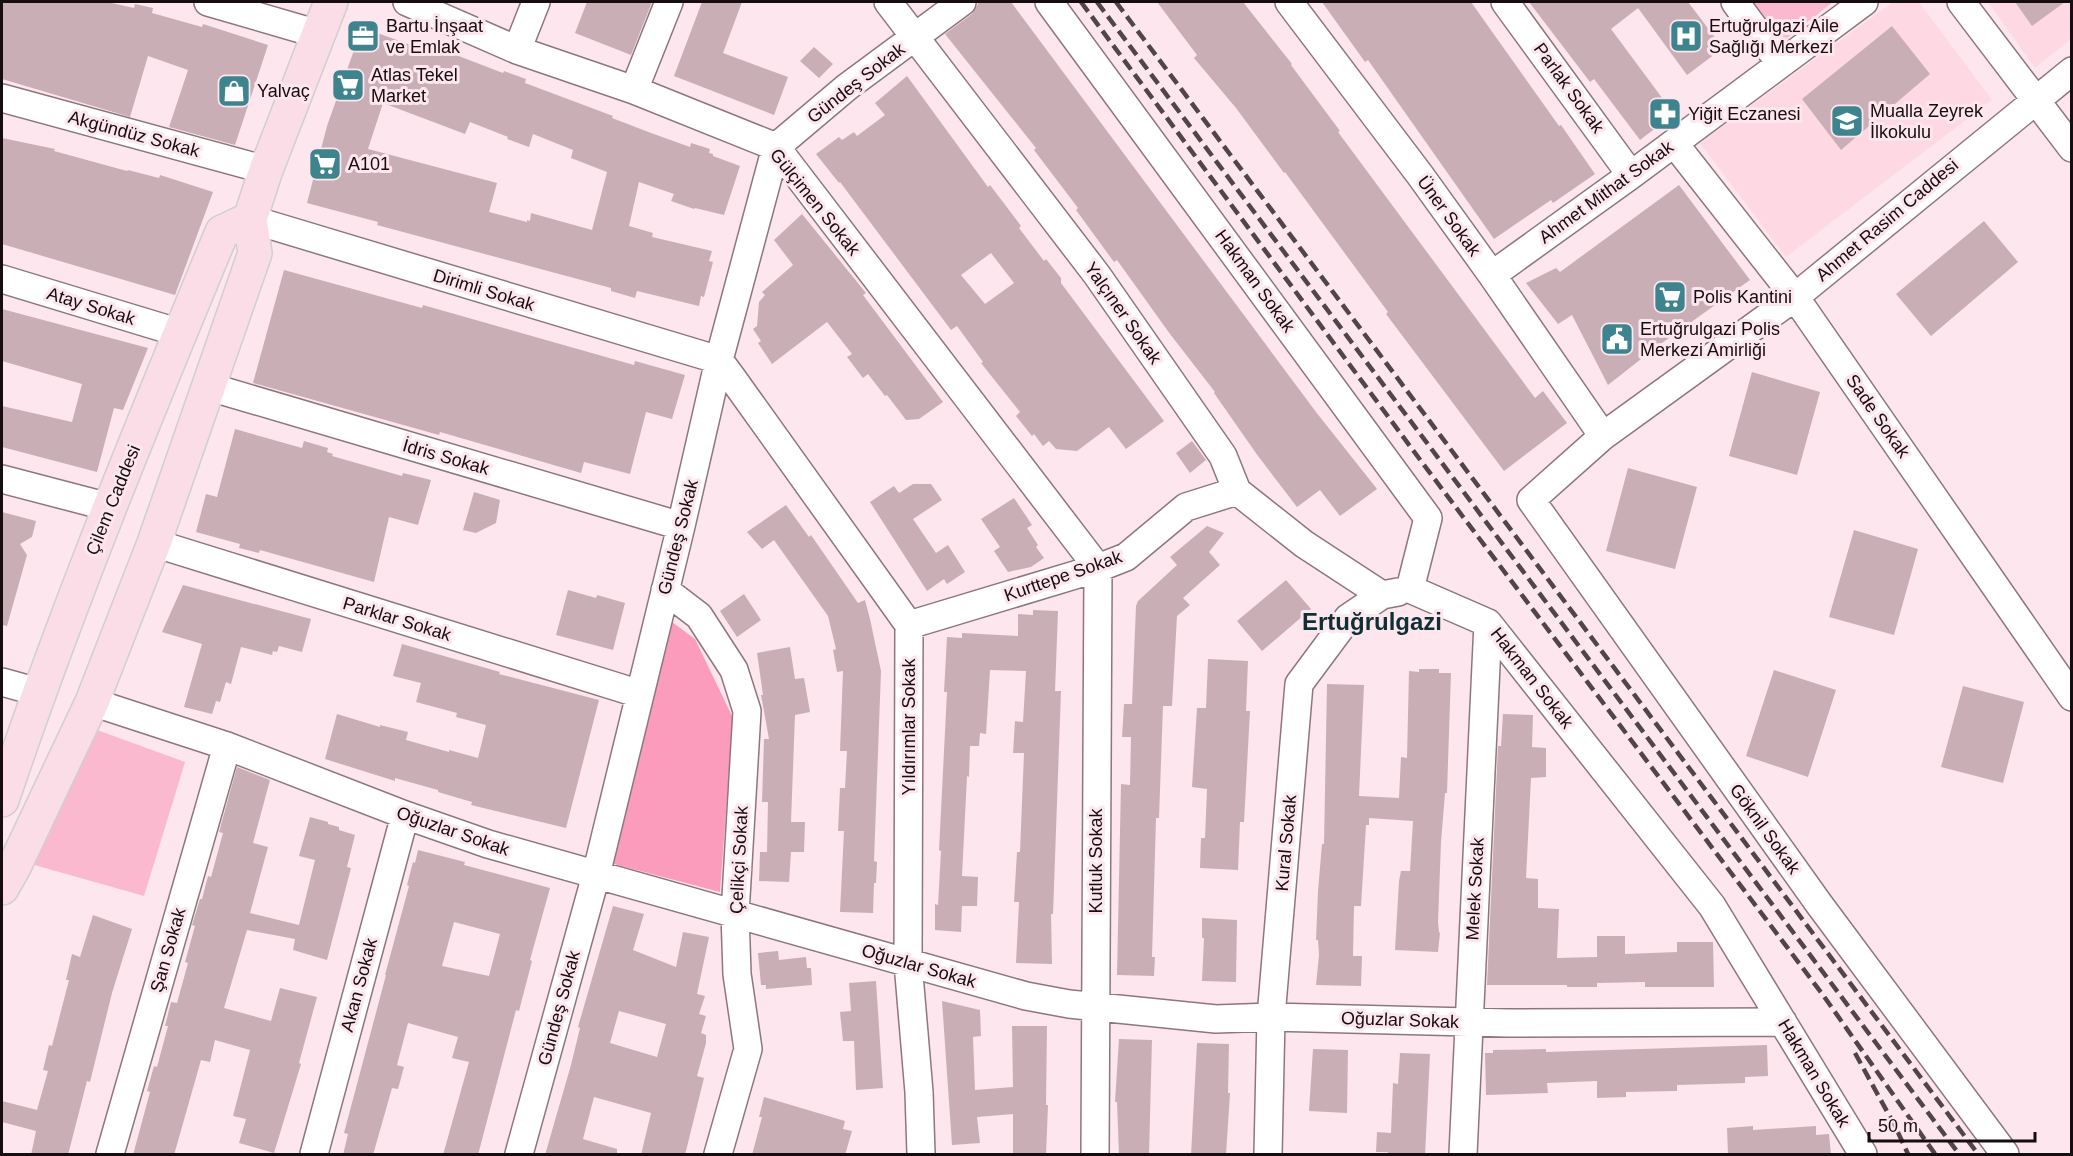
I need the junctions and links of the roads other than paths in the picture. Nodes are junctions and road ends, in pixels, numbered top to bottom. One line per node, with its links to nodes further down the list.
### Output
1 (208, 2): 14 (street)
2 (331, 2): 14 (main road)
3 (407, 2): 16 (street, Gülçimen Sokak)
4 (536, 2): 16 (street)
5 (669, 2): 19 (street)
6 (888, 2): 15 (street, Yalçıner Sokak)
7 (962, 2): 15 (street, Gündeş Sokak)
8 (1049, 2): 42 (street, Hakman Sokak)
9 (1289, 2): 28 (street, Üner Sokak)
10 (1506, 2): 26 (street, Parlak Sokak)
11 (1735, 2): 17 (street)
12 (1864, 2): 17 (street, Ahmet Mithat Sokak)
13 (1961, 2): 21 (street)
14 (318, 33): 25 (main road)
15 (916, 37): 23 (street, Gündeş Sokak); 36 (street, Yalçıner Sokak)
16 (517, 50): 19 (street, Gülçimen Sokak)
17 (1780, 63): 22 (street, Ahmet Mithat Sokak)
18 (2072, 70): 21 (street, Ahmet Rasim Caddesi)
19 (634, 90): 23 (street, Gülçimen Sokak)
20 (2, 98): 25 (street, Akgündüz Sokak)
21 (2034, 99): 24 (street); 30 (street, Ahmet Rasim Caddesi)
22 (1674, 143): 26 (street, Ahmet Mithat Sokak); 30 (street, Sade Sokak)
23 (776, 147): 32 (street, Gündeş Sokak); 41 (street, Gülçimen Sokak)
24 (2072, 148)
25 (266, 170): 27 (main road)
26 (1631, 175): 28 (street, Ahmet Mithat Sokak)
27 (250, 219): 31 (main road, Çilem Caddesi); 32 (street, Dirimli Sokak); 33 (main road)
28 (1491, 275): 34 (street, Üner Sokak)
29 (2, 279): 31 (street, Atay Sokak)
30 (1795, 297): 34 (street, Ahmet Rasim Caddesi); 50 (street, Sade Sokak)
31 (180, 333): 38 (main road, Çilem Caddesi)
32 (719, 360): 39 (street, Gündeş Sokak); 46 (street)
33 (210, 387): 39 (street, İdris Sokak); 40 (main road)
34 (1603, 436): 37 (street, Ahmet Rasim Caddesi)
35 (2, 479): 38 (street)
36 (1237, 491): 41 (street, Kurttepe Sokak); 44 (street)
37 (1531, 500): 72 (street, Göknil Sokak)
38 (109, 507): 48 (main road, Çilem Caddesi)
39 (681, 526): 43 (street, Gündeş Sokak)
40 (154, 543): 49 (street, Parklar Sokak); 51 (main road)
41 (1098, 568): 46 (street, Kurttepe Sokak); 59 (street, Kutluk Sokak)
42 (1410, 589): 44 (street, Kural Sokak); 45 (street, Hakman Sokak)
43 (665, 590): 49 (street, Gündeş Sokak); 57 (street, Çelikçi Sokak)
44 (1382, 595): 60 (street, Kural Sokak)
45 (1488, 623): 61 (street, Melek Sokak); 62 (street, Hakman Sokak)
46 (909, 625): 58 (street, Yıldırımlar Sokak)
47 (2, 681): 48 (street)
48 (38, 692): 53 (main road, Çilem Caddesi)
49 (640, 694): 55 (street, Gündeş Sokak)
50 (2072, 697)
51 (92, 702): 52 (street, Oğuzlar Sokak); 56 (main road)
52 (227, 746): 54 (street, Oğuzlar Sokak); 63 (street, Şan Sokak)
53 (2, 800)
54 (405, 815): 55 (street, Oğuzlar Sokak); 64 (street, Akan Sokak)
55 (596, 875): 57 (street, Oğuzlar Sokak); 65 (street, Gündeş Sokak)
56 (2, 888)
57 (735, 914): 58 (street, Oğuzlar Sokak); 66 (street, Çelikçi Sokak)
58 (908, 963): 59 (street, Oğuzlar Sokak); 67 (street, Yıldırımlar Sokak)
59 (1095, 1006): 60 (street, Oğuzlar Sokak); 68 (street, Kutluk Sokak)
60 (1271, 1017): 61 (street, Oğuzlar Sokak); 69 (street, Kural Sokak)
61 (1468, 1022): 62 (street, Oğuzlar Sokak); 70 (street, Melek Sokak)
62 (1783, 1022): 71 (street, Hakman Sokak)
63 (110, 1155)
64 (314, 1155)
65 (519, 1155)
66 (718, 1155)
67 (921, 1155)
68 (1095, 1155)
69 (1268, 1155)
70 (1463, 1155)
71 (1863, 1155)
72 (2005, 1155)

